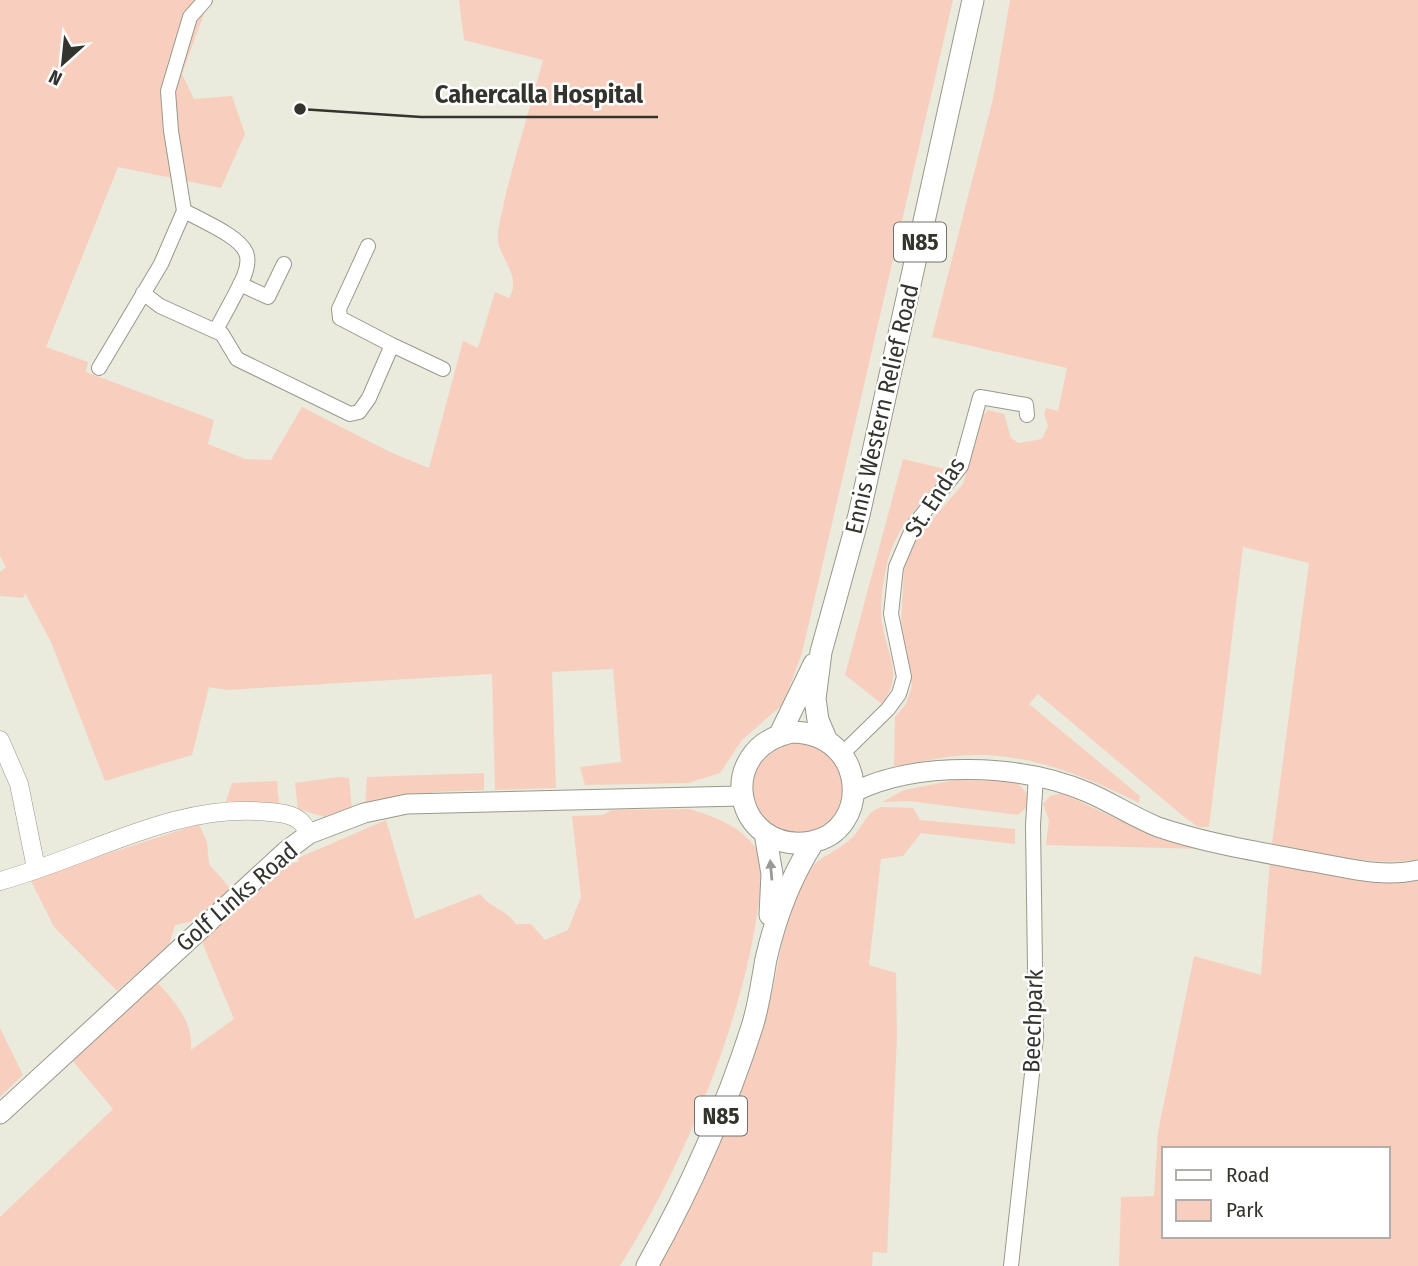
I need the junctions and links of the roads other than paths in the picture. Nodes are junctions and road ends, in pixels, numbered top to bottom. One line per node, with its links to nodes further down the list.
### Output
1 (205, 0): 3 (street)
2 (973, 0): 13 (main road, Ennis Western Relief Road / N85)
3 (184, 211): 6 (street); 7 (street)
4 (368, 246): 9 (street)
5 (284, 264): 6 (street)
6 (240, 284): 8 (street)
7 (143, 293): 8 (street); 10 (street)
8 (216, 330): 9 (street)
9 (392, 345): 11 (street)
10 (99, 368)
11 (443, 369)
12 (1027, 415): 17 (street, St. Endas)
13 (821, 652): 14 (main road, Ennis Western Relief Road / N85); 15 (main road, Ennis Western Relief Road / N85)
14 (780, 734): 15 (main road); 20 (main road, N85)
15 (826, 739): 17 (main road)
16 (0, 740): 24 (street)
17 (842, 754): 19 (main road)
18 (1036, 775): 19 (main road); 25 (main road); 30 (street, Beechpark)
19 (854, 792): 23 (main road, N85)
20 (740, 796): 21 (main road, N85); 22 (main road, Golf Links Road)
21 (765, 833): 23 (main road); 27 (main road, N85, one-way to 21)
22 (309, 834): 24 (street); 28 (main road, Golf Links Road)
23 (814, 841): 27 (main road, N85)
24 (36, 868): 26 (street)
25 (1418, 870)
26 (0, 881)
27 (767, 955): 29 (main road, N85)
28 (0, 1114)
29 (647, 1266)
30 (1011, 1266)

